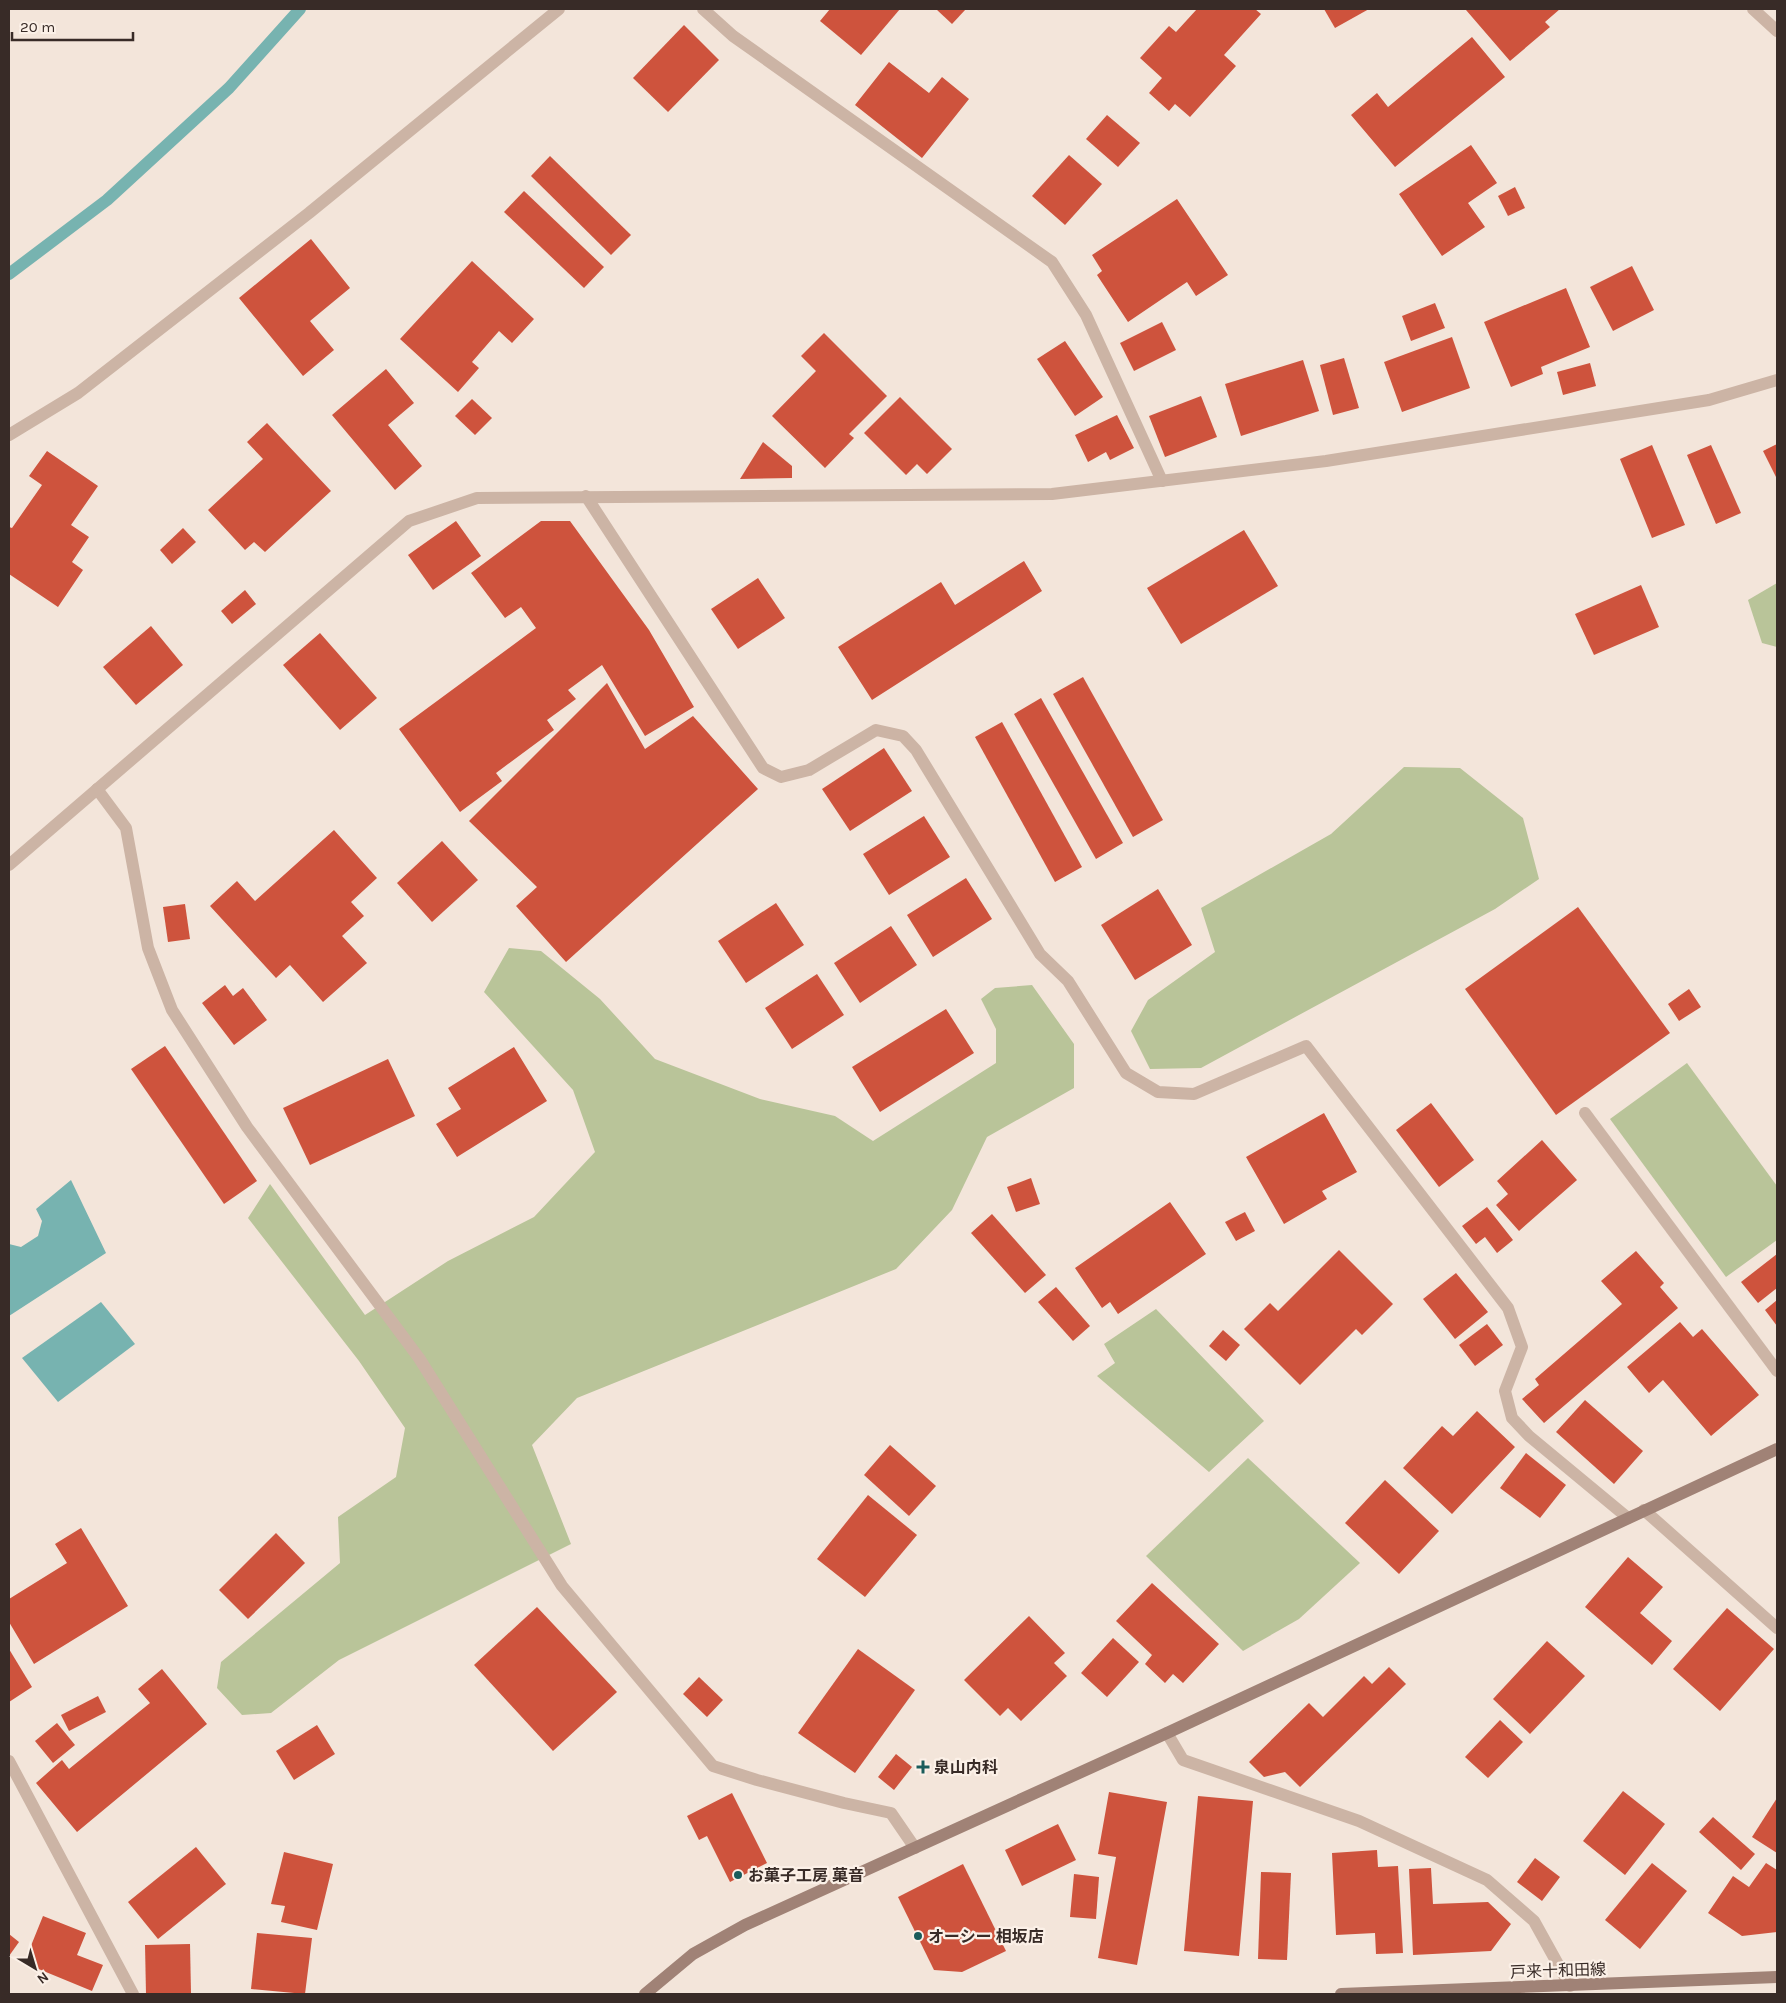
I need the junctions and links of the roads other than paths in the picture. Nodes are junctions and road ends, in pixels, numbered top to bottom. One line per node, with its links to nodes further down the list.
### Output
1 (559, 9): 6 (street)
2 (703, 9): 7 (street)
3 (1753, 9): 4 (street)
4 (1777, 31)
5 (1777, 380): 7 (street)
6 (9, 435)
7 (1162, 481): 8 (street)
8 (586, 496): 9 (street); 15 (street)
9 (97, 789): 10 (street); 19 (street)
10 (9, 865)
11 (1585, 1113): 12 (street)
12 (1777, 1371)
13 (1777, 1449): 14 (street)
14 (1644, 1510): 15 (street); 16 (street)
15 (1628, 1518): 17 (street)
16 (1777, 1628)
17 (1167, 1733): 19 (street); 21 (street)
18 (9, 1761): 22 (street)
19 (915, 1848): 23 (street)
20 (1777, 1978): 21 (street, 戸来十和田線)
21 (1570, 1986): 24 (street, 戸来十和田線)
22 (134, 1994)
23 (645, 1994)
24 (1341, 1994)

